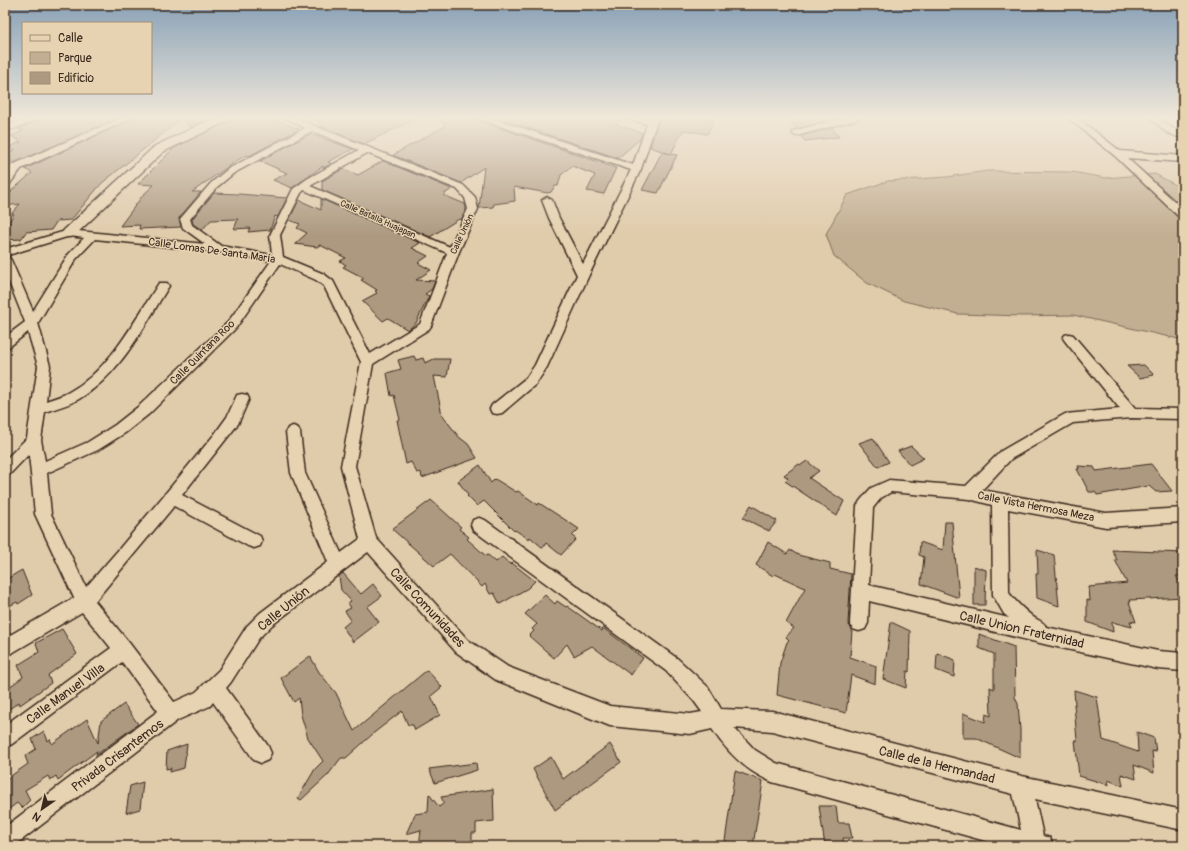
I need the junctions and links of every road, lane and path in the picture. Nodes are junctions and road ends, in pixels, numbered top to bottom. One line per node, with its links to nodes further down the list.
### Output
1 (39, 157): 12 (street)
2 (150, 157): 13 (street)
3 (167, 157): 13 (street)
4 (259, 157): 22 (street)
5 (354, 157): 17 (street)
6 (385, 157): 23 (street, Calle Unión)
7 (600, 157): 14 (street)
8 (640, 157): 14 (street)
9 (1121, 157): 19 (street)
10 (1153, 157): 11 (street)
11 (1183, 159)
12 (17, 167): 15 (street); 16 (street)
13 (138, 168): 20 (street)
14 (636, 169): 27 (street)
15 (5, 172)
16 (5, 184)
17 (303, 186): 23 (street, Calle Batalla Huajapan); 25 (street)
18 (548, 200): 27 (street)
19 (1180, 212)
20 (69, 233): 21 (street, Calle Lomas De Santa María); 24 (street, Calle Lomas De Santa María)
21 (92, 236): 22 (street, Calle Lomas De Santa María); 29 (street)
22 (219, 249): 25 (street, Calle Lomas De Santa María)
23 (453, 252): 32 (street, Calle Unión)
24 (5, 253)
25 (278, 259): 32 (street, Calle Lomas De Santa María); 41 (street, Calle Quintana Roo)
26 (5, 260): 29 (street)
27 (583, 275): 35 (street)
28 (163, 286): 34 (street)
29 (32, 323): 31 (street); 34 (street)
30 (1069, 338): 36 (street)
31 (5, 344)
32 (367, 362): 48 (street, Calle Comunidades)
33 (242, 399): 43 (street)
34 (38, 409): 39 (street)
35 (497, 410)
36 (1131, 413): 37 (street); 42 (street)
37 (1183, 414)
38 (293, 432): 49 (street)
39 (34, 440): 40 (street); 41 (street)
40 (5, 470)
41 (39, 470): 51 (street)
42 (969, 493): 44 (street, Calle Vista Hermosa Meza); 50 (street, Calle Vista Hermosa Meza)
43 (172, 497): 47 (street); 51 (street)
44 (1000, 501): 45 (street, Calle Vista Hermosa Meza); 53 (street)
45 (1183, 515)
46 (479, 525): 59 (street)
47 (254, 542)
48 (369, 542): 49 (street, Calle Unión); 60 (street, Calle Comunidades)
49 (338, 566): 57 (street, Calle Unión)
50 (861, 591): 52 (street); 53 (street, Calle Union Fraternidad)
51 (84, 601): 54 (street); 55 (street)
52 (859, 623)
53 (1048, 636): 56 (street, Calle Union Fraternidad)
54 (5, 648)
55 (124, 650): 58 (street); 61 (street, Calle Manuel Villa)
56 (1183, 662)
57 (214, 688): 58 (street, Calle Unión); 62 (street)
58 (171, 713): 65 (street, Privada Crisantemos)
59 (718, 718): 60 (street, Calle de la Hermandad); 63 (street, Calle de la Hermandad); 66 (street)
60 (690, 724)
61 (5, 737)
62 (261, 753)
63 (1022, 786): 64 (street, Calle de la Hermandad); 66 (street)
64 (1183, 820)
65 (5, 840)
66 (1038, 845)

